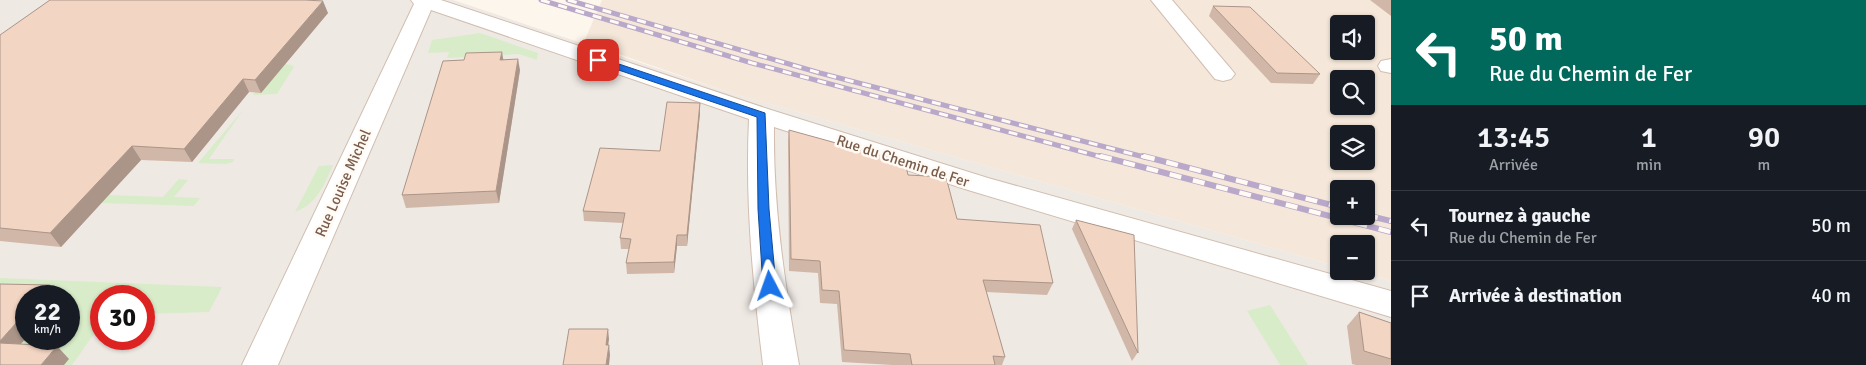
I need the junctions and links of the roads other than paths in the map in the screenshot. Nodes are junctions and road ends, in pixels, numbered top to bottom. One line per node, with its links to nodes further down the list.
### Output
1 (1160, 0): 3 (street)
2 (423, 1): 4 (street, Rue du Chemin de Fer); 6 (street, Rue Louise Michel)
3 (1223, 74)
4 (762, 115): 5 (street, Rue du Chemin de Fer); 7 (street)
5 (1391, 304)
6 (260, 365)
7 (781, 365)

